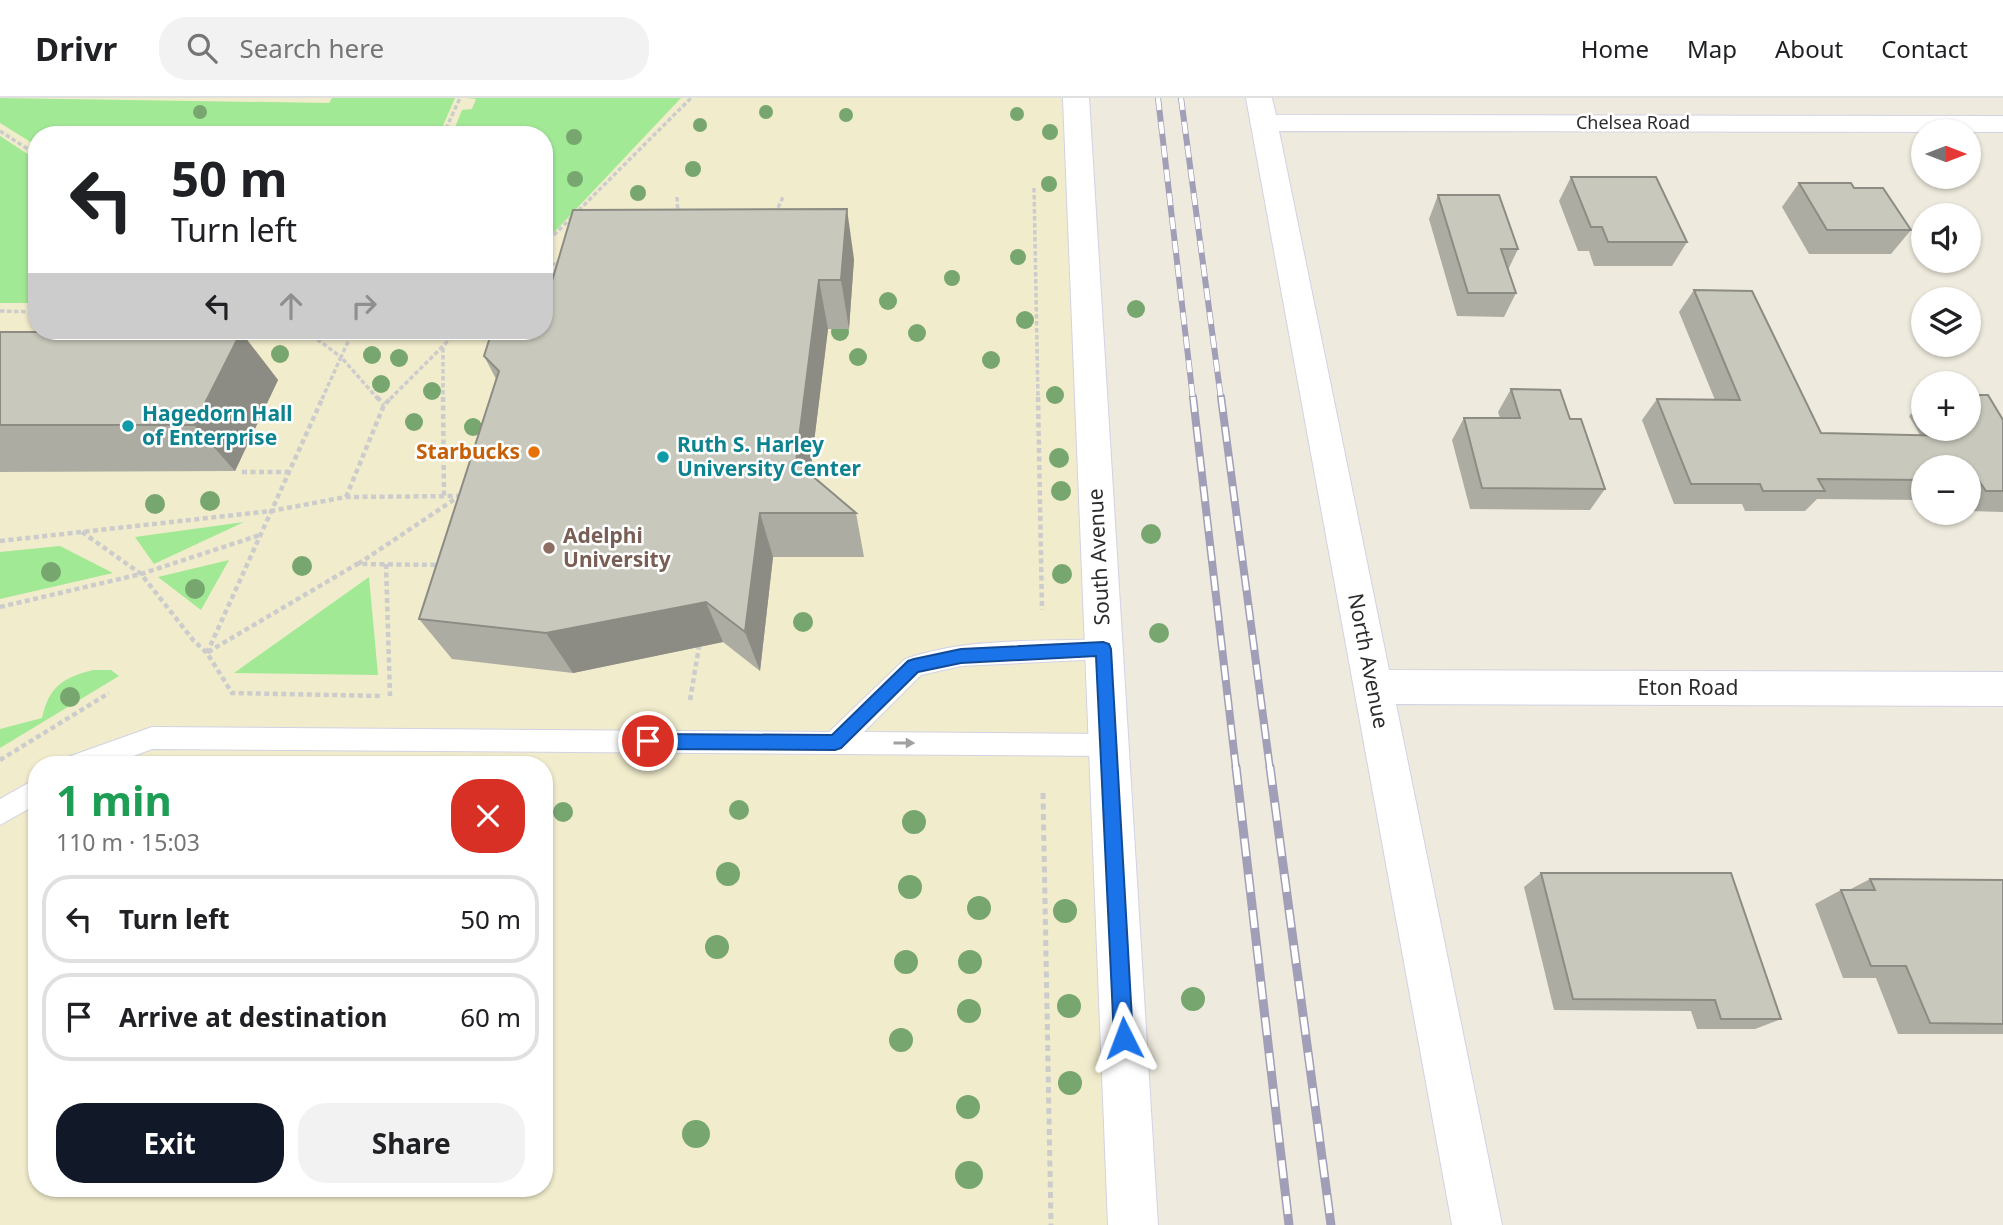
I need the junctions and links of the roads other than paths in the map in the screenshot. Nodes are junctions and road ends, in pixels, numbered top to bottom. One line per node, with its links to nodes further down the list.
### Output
1 (1076, 98): 4 (street, South Avenue)
2 (1261, 110): 3 (street, Chelsea Road); 5 (street, North Avenue)
3 (2003, 124)
4 (1103, 649): 7 (lane); 8 (street, South Avenue)
5 (1373, 687): 6 (street, Eton Road); 13 (street, North Avenue)
6 (2003, 688)
7 (835, 743): 8 (lane, one-way to 8); 9 (lane)
8 (1109, 745): 12 (street, South Avenue)
9 (102, 756)
10 (28, 796): 11 (lane)
11 (0, 813)
12 (1133, 1225)
13 (1477, 1225)

